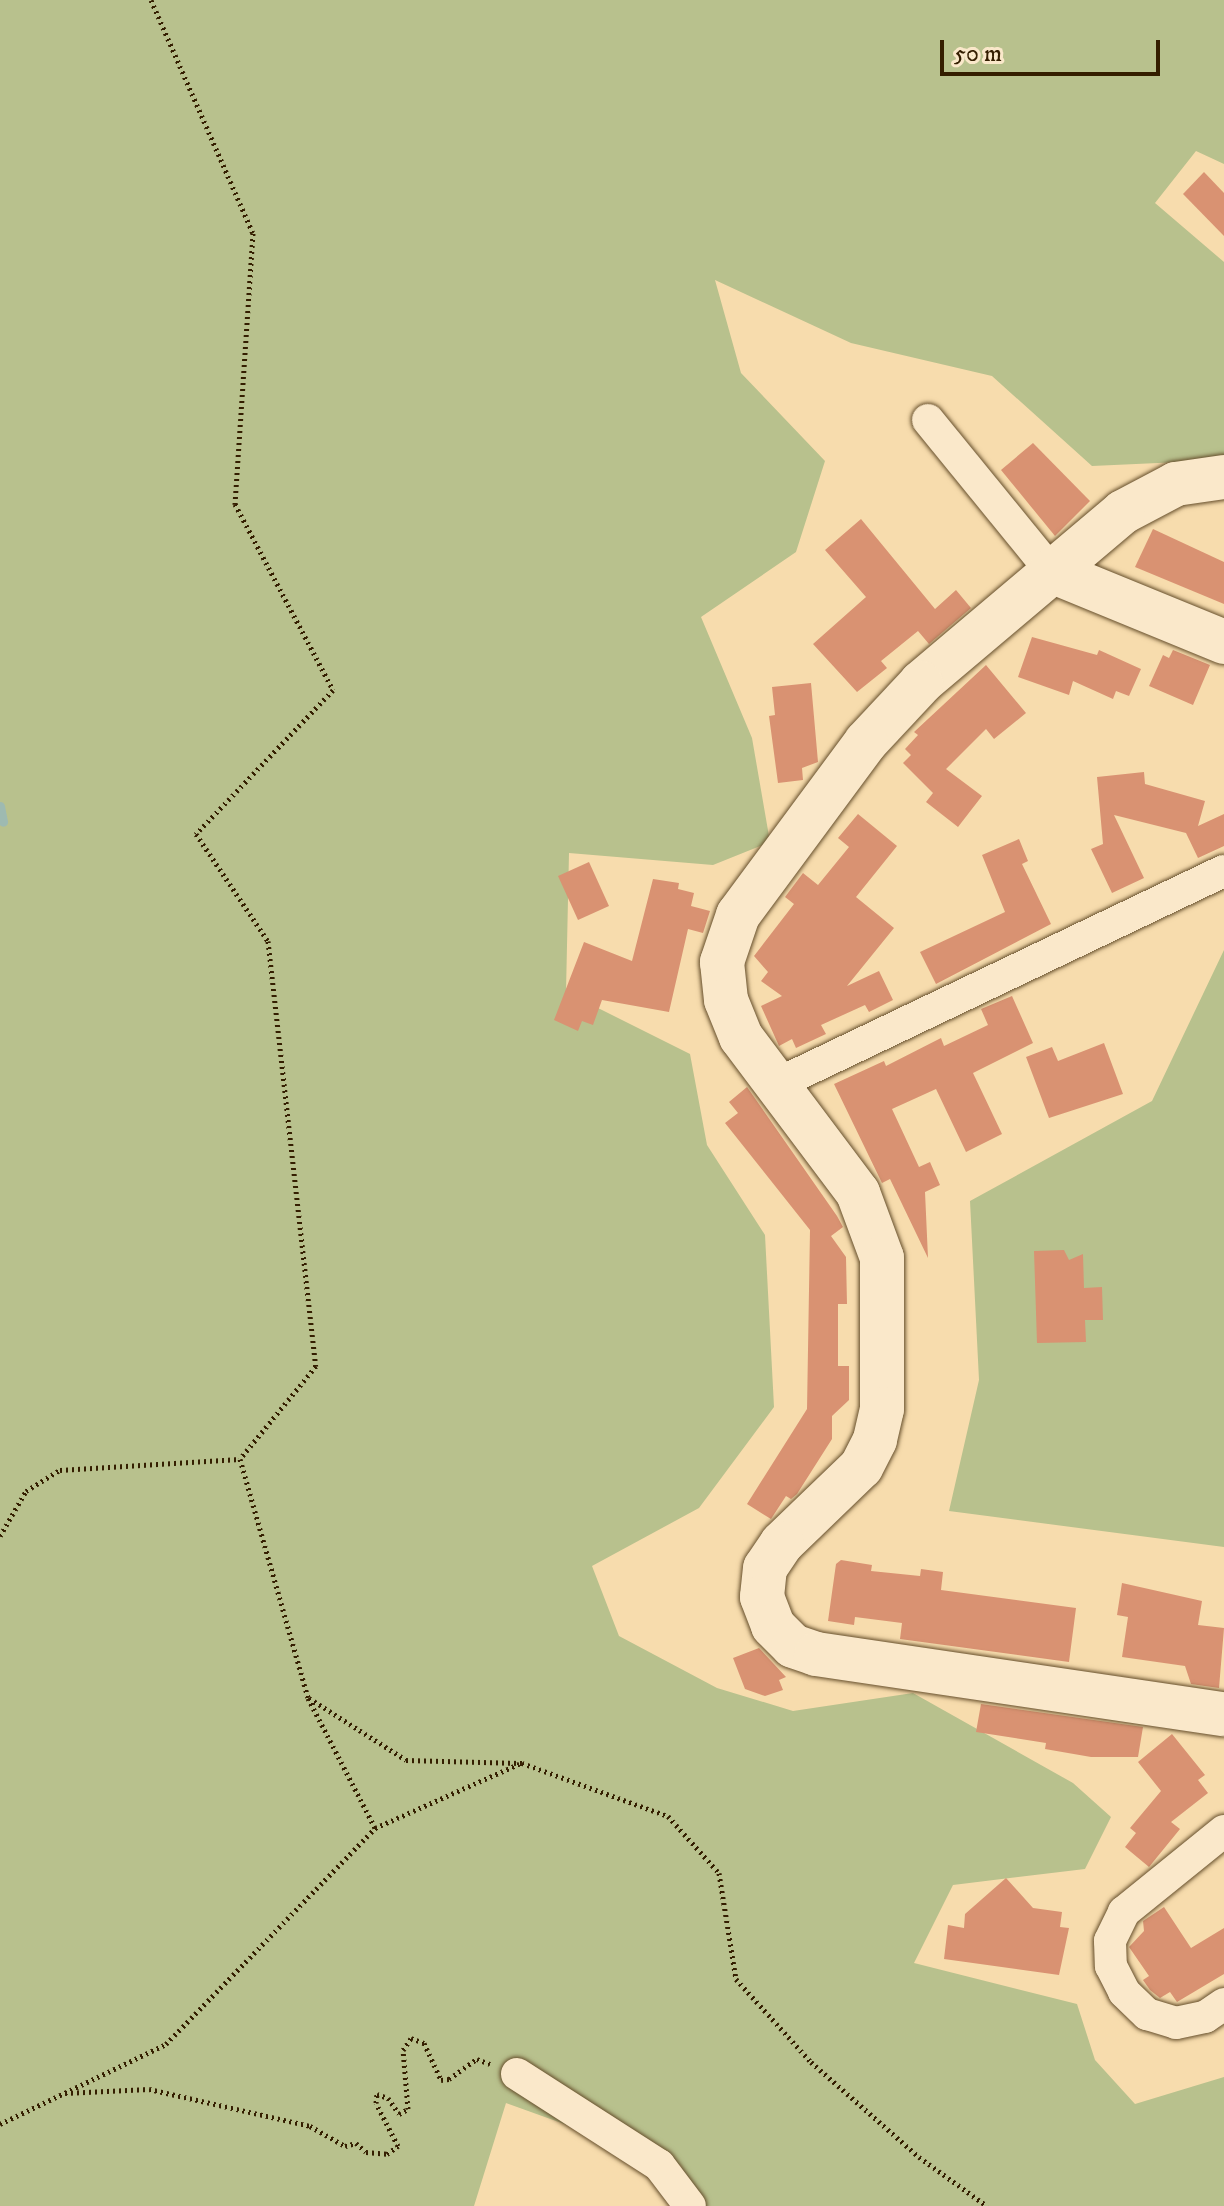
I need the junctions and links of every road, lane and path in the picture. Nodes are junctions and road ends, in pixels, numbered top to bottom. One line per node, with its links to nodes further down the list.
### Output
1 (151, 0): 8 (path)
2 (928, 420): 4 (street)
3 (1224, 477): 4 (street)
4 (1051, 571): 5 (street); 7 (street)
5 (1224, 642)
6 (1224, 871): 7 (street)
7 (775, 1085): 11 (street)
8 (240, 1459): 9 (path); 10 (path)
9 (0, 1536)
10 (308, 1698): 12 (path); 13 (path)
11 (1224, 1714)
12 (522, 1763): 13 (path); 20 (path)
13 (375, 1828): 17 (path)
14 (1224, 1831): 15 (street)
15 (1224, 2004)
16 (517, 2074): 17 (path); 19 (street)
17 (65, 2093): 18 (path)
18 (0, 2124)
19 (690, 2206)
20 (987, 2206)

